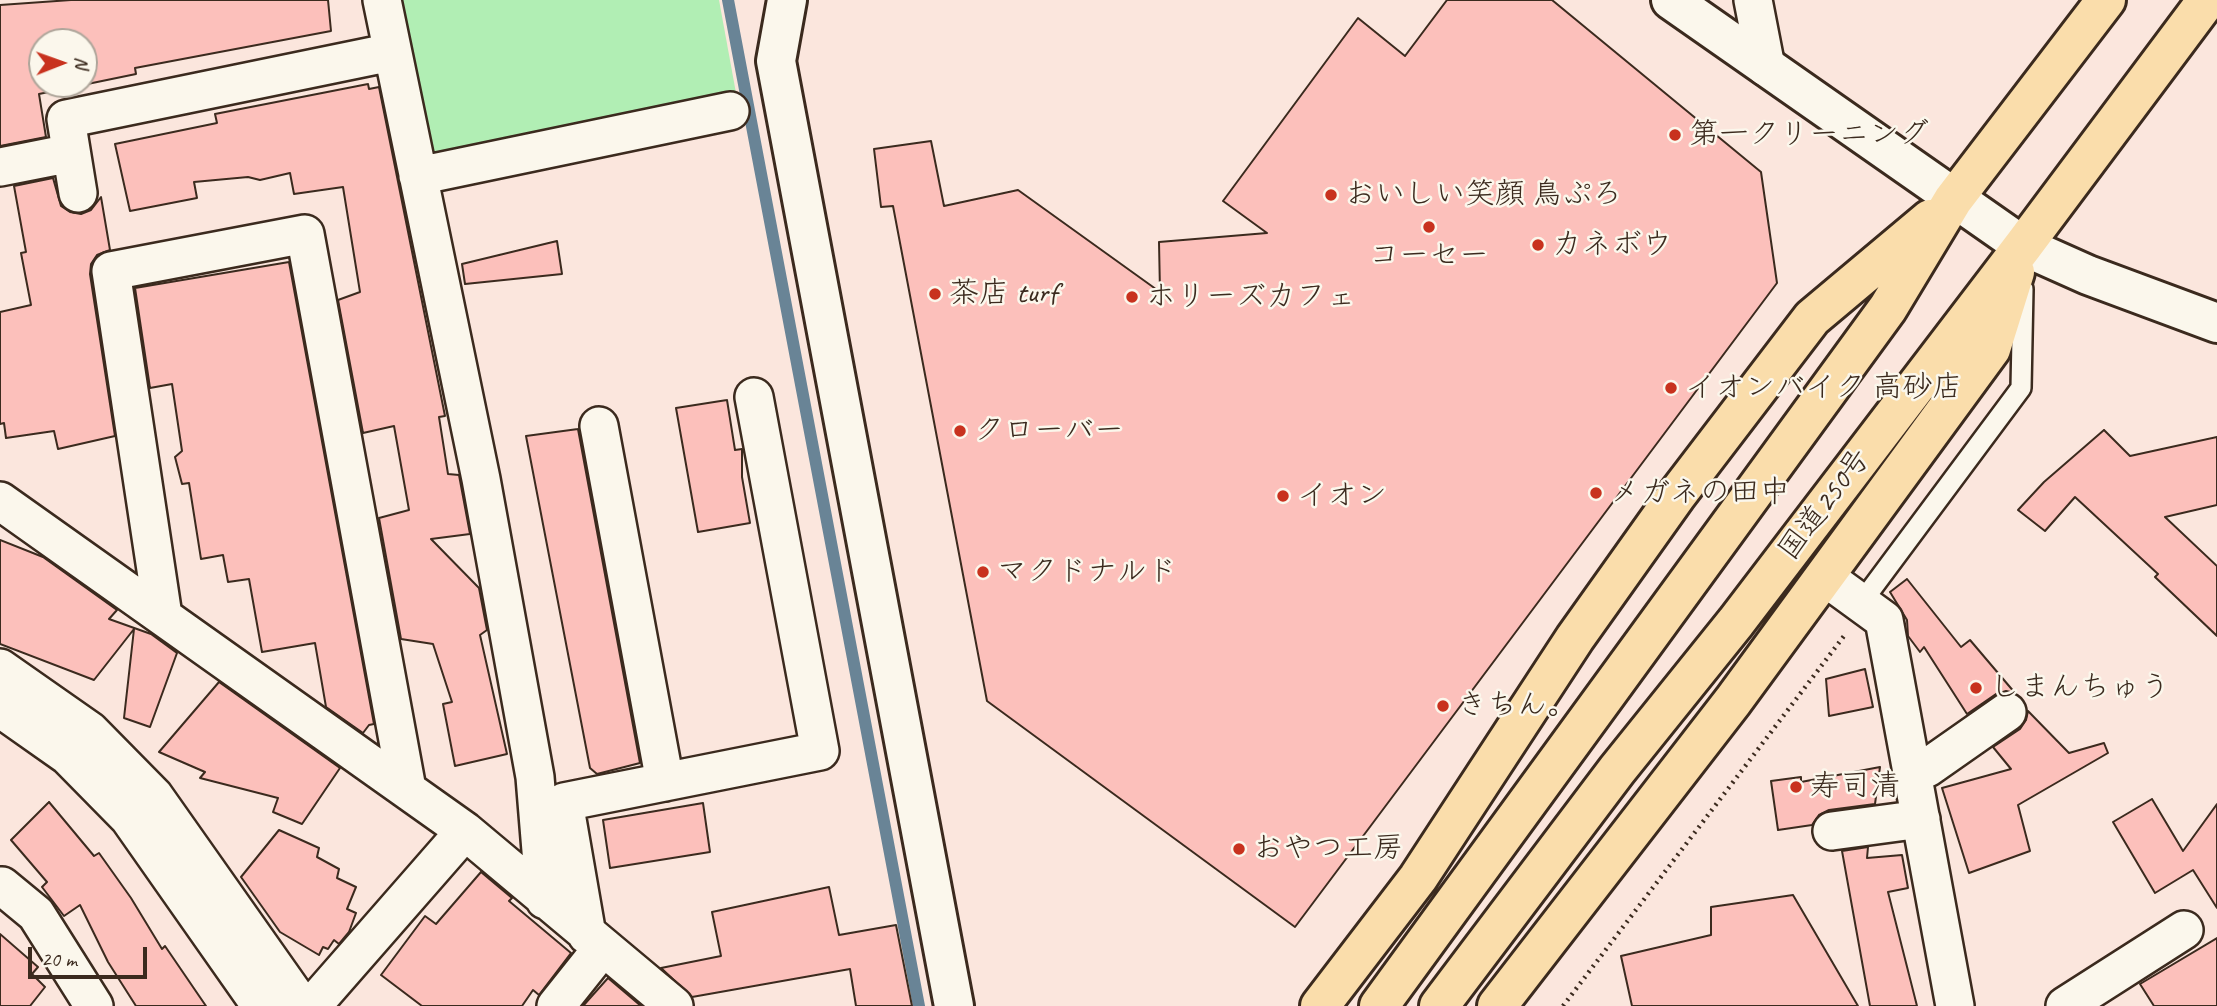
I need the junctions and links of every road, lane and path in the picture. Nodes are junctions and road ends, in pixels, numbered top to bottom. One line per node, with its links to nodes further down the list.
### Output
1 (382, 0): 7 (street)
2 (787, 0): 42 (street)
3 (1671, 0): 8 (street)
4 (1753, 0): 8 (street)
5 (2106, 0): 14 (highway)
6 (2207, 0): 15 (highway, 国道250号)
7 (392, 52): 10 (street); 12 (street)
8 (1766, 67): 14 (street)
9 (730, 111): 12 (street)
10 (71, 152): 11 (street); 13 (street)
11 (0, 167)
12 (418, 176): 33 (street)
13 (78, 193)
14 (1953, 200): 15 (street); 43 (highway); 44 (highway)
15 (2023, 246): 16 (street); 20 (highway); 21 (lane); 45 (highway, 国道250号)
16 (2217, 323)
17 (754, 397): 27 (street)
18 (599, 426): 27 (street)
19 (0, 501): 22 (street)
20 (1825, 577): 21 (street); 46 (highway)
21 (1867, 607): 26 (street); 47 (path)
22 (163, 616): 28 (street); 28 (street)
23 (0, 667): 38 (street)
24 (0, 708): 37 (street)
25 (2007, 712): 26 (street)
26 (1912, 771): 29 (street)
27 (666, 782): 35 (street)
28 (407, 789): 30 (street)
29 (1921, 819): 31 (street); 48 (street)
30 (465, 831): 33 (street); 39 (street)
31 (1832, 831)
32 (1, 886): 36 (street)
33 (545, 900): 35 (street)
34 (2184, 930): 49 (street)
35 (595, 941): 40 (street); 41 (street)
36 (94, 1006)
37 (261, 1006)
38 (302, 1006)
39 (312, 1006)
40 (555, 1006)
41 (674, 1006)
42 (954, 1006)
43 (1320, 1006)
44 (1379, 1006)
45 (1439, 1006)
46 (1497, 1006)
47 (1563, 1006)
48 (1955, 1006)
49 (2065, 1006)

